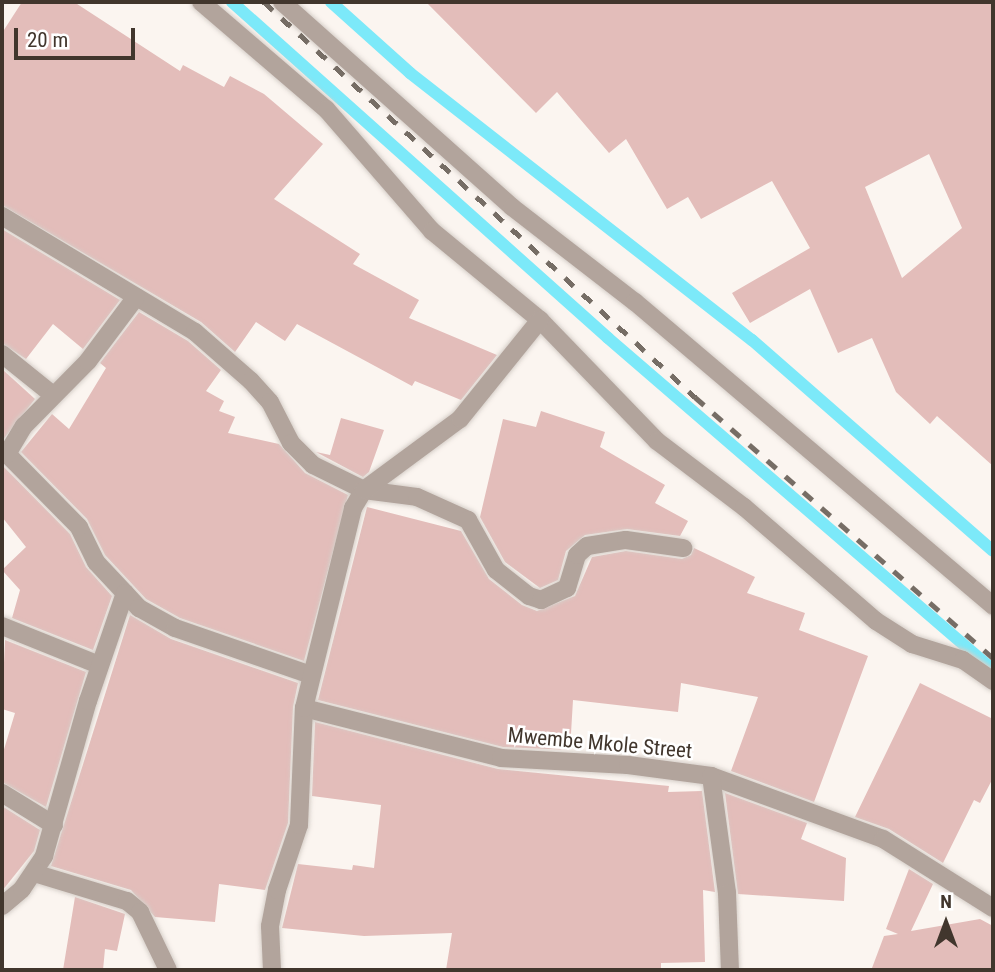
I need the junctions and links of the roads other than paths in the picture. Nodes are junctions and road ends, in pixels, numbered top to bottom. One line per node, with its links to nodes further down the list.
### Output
1 (201, 2): 5 (street)
2 (282, 2): 11 (street)
3 (2, 216): 4 (street)
4 (136, 297): 7 (street); 8 (street)
5 (540, 320): 8 (street); 15 (street)
6 (2, 354): 7 (street)
7 (53, 395): 10 (street)
8 (364, 490): 9 (street); 14 (street)
9 (683, 548)
10 (125, 593): 13 (street); 14 (street)
11 (993, 606)
12 (2, 626): 13 (street)
13 (99, 665): 19 (street)
14 (311, 675): 16 (street)
15 (993, 681)
16 (304, 708): 17 (street, Mwembe Mkole Street); 24 (street)
17 (710, 775): 22 (street, Mwembe Mkole Street); 25 (street)
18 (2, 793): 19 (street)
19 (54, 825): 20 (street)
20 (34, 873): 21 (street); 23 (street)
21 (2, 906)
22 (993, 908)
23 (169, 970)
24 (272, 970)
25 (730, 970)

